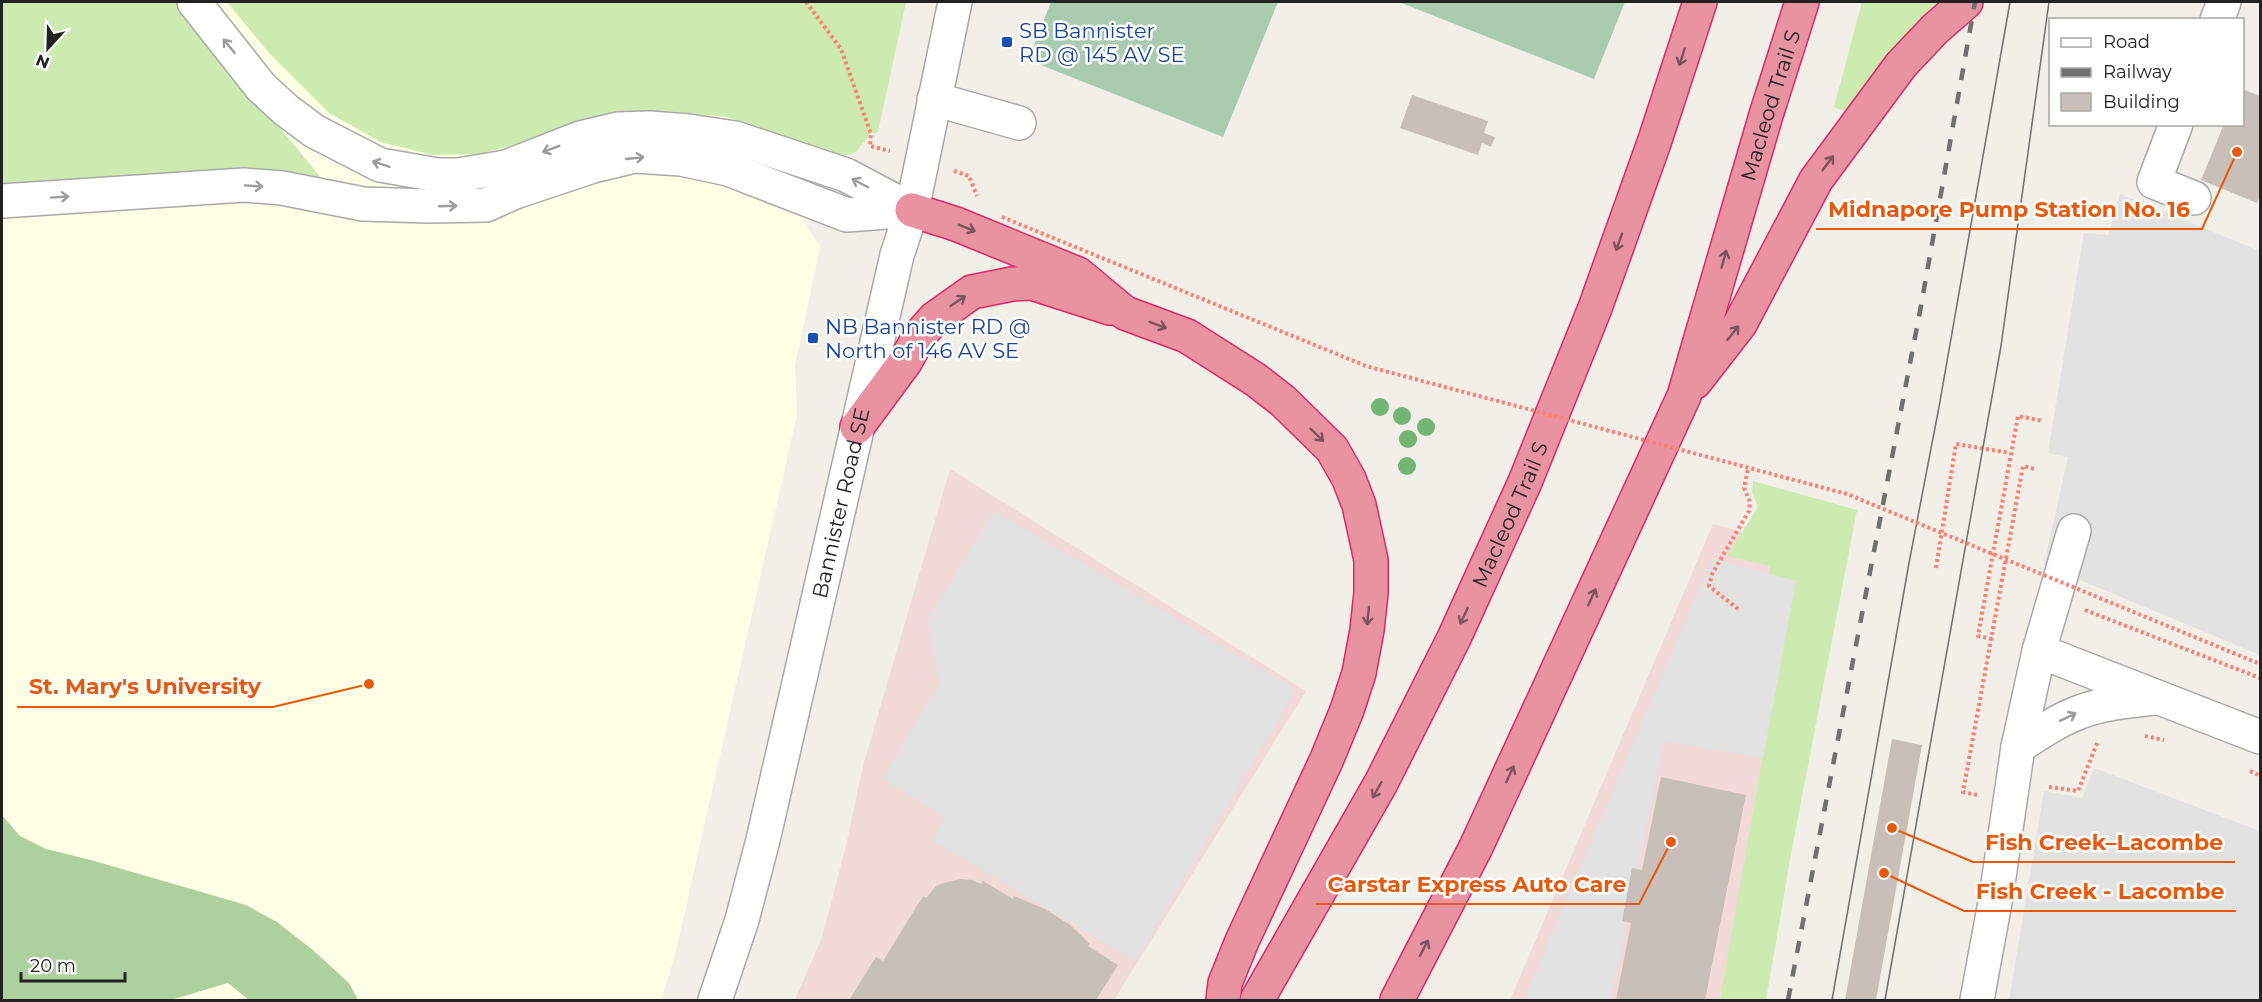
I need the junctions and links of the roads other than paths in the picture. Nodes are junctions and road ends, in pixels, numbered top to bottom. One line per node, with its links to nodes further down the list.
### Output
1 (194, 2): 13 (street, one-way to 1)
2 (955, 2): 8 (street, Bannister Road SE)
3 (1700, 2): 24 (highway, Macleod Trail S, one-way to 24)
4 (1802, 2): 15 (highway, Macleod Trail S, one-way to 4)
5 (1966, 2): 15 (highway, one-way to 5)
6 (2224, 2): 7 (street)
7 (2218, 18)
8 (934, 99): 9 (street); 13 (street, Bannister Road SE)
9 (1019, 123)
10 (2175, 126): 11 (street)
11 (2194, 198)
12 (2, 201): 13 (street, one-way to 13)
13 (912, 210): 14 (highway, one-way to 14); 16 (street, Bannister Road SE)
14 (1125, 313): 16 (highway, one-way to 14); 23 (highway, one-way to 23)
15 (1684, 396): 25 (highway, Macleod Trail S, one-way to 15)
16 (857, 427): 22 (street, Bannister Road SE)
17 (2074, 531): 18 (street)
18 (2039, 651): 19 (street); 21 (street)
19 (2158, 698): 20 (street); 21 (street, one-way to 19)
20 (2260, 737)
21 (2018, 747): 26 (street)
22 (715, 1000)
23 (1223, 1000)
24 (1257, 1000)
25 (1397, 1000)
26 (1977, 1000)

